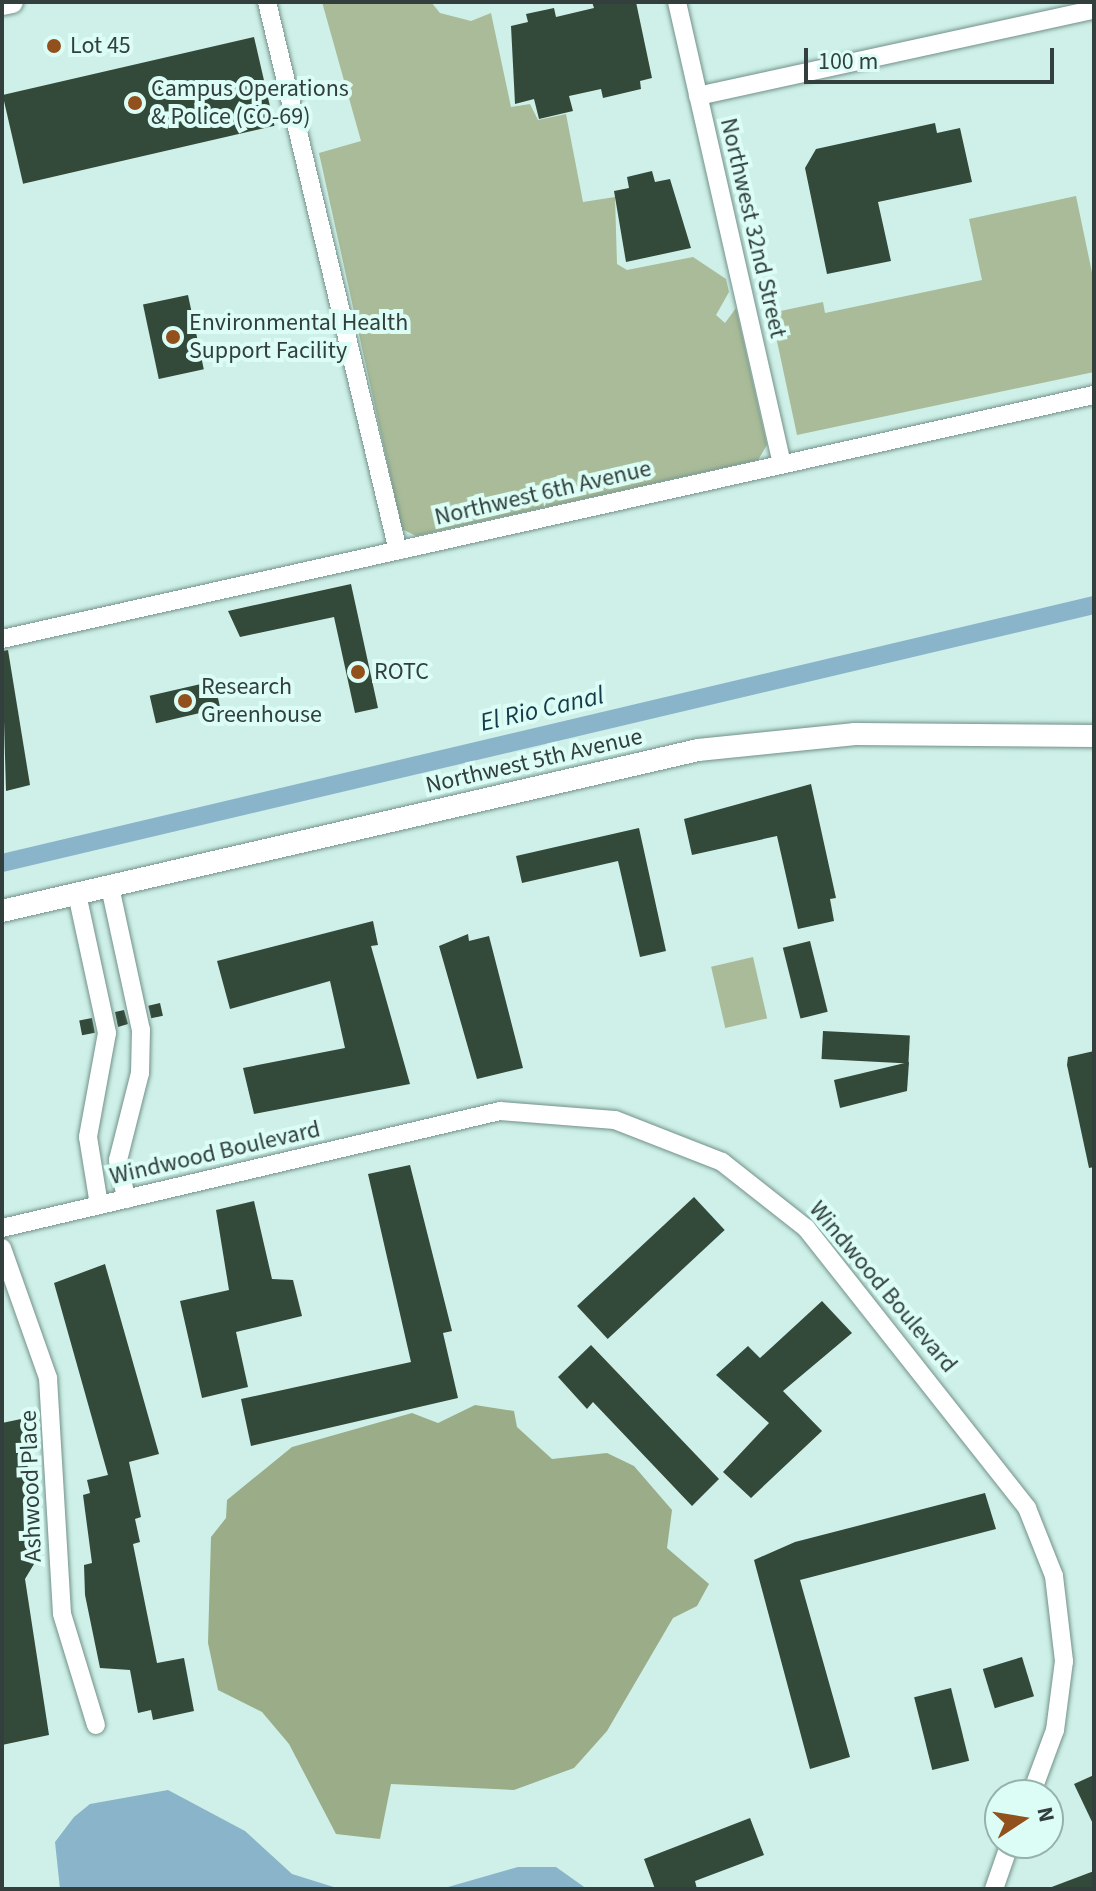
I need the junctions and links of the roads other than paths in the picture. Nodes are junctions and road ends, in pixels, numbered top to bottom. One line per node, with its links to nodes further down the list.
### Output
1 (12, 2): 4 (street)
2 (267, 2): 9 (street)
3 (677, 2): 6 (street, Northwest 32nd Street)
4 (2, 4)
5 (1094, 10): 6 (street)
6 (698, 96): 8 (street, Northwest 32nd Street)
7 (1094, 395): 8 (street, Northwest 6th Avenue)
8 (782, 464): 9 (street, Northwest 6th Avenue)
9 (398, 551): 10 (street, Northwest 6th Avenue)
10 (2, 639)
11 (1090, 737): 12 (street, Northwest 5th Avenue)
12 (110, 887): 13 (street, Northwest 5th Avenue); 16 (street)
13 (77, 894): 14 (street, Northwest 5th Avenue); 15 (street)
14 (2, 911)
15 (108, 1050): 16 (street); 18 (street)
16 (142, 1051): 17 (street)
17 (126, 1199): 18 (street, Windwood Boulevard); 22 (street, Windwood Boulevard)
18 (99, 1205): 19 (street, Windwood Boulevard)
19 (2, 1228)
20 (2, 1248): 21 (street, Ashwood Place)
21 (96, 1725)
22 (1037, 1779)
23 (1004, 1859): 24 (street)
24 (994, 1889)

